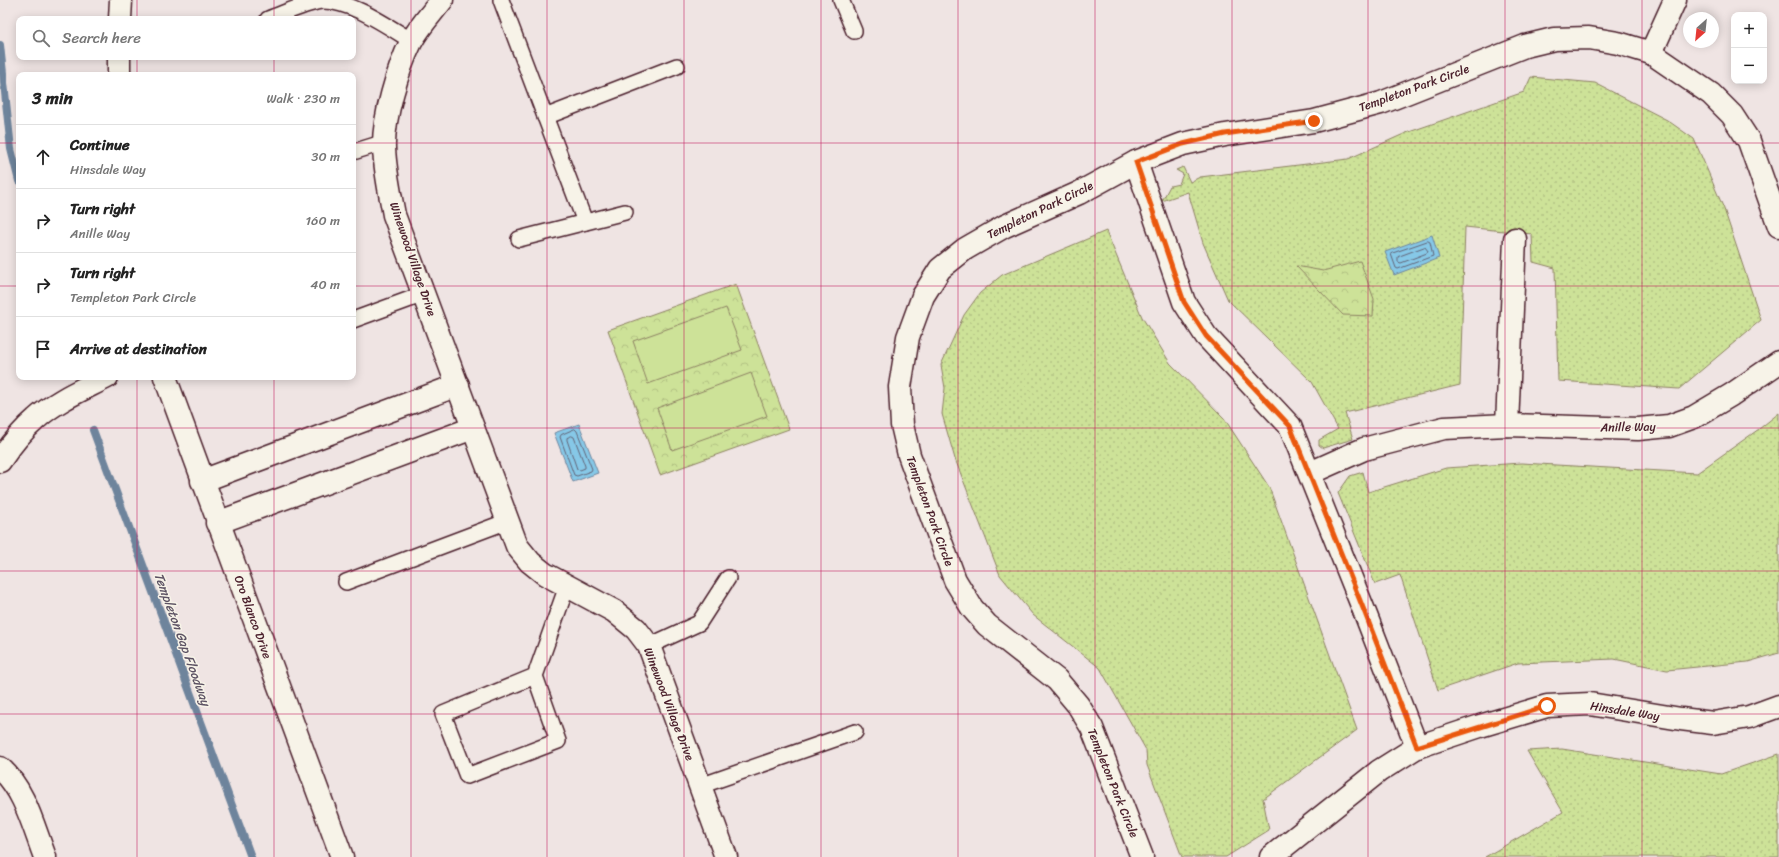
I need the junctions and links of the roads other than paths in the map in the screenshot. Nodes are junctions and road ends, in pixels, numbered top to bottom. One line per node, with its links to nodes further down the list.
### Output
1 (121, 0): 6 (street)
2 (442, 0): 9 (street, Winewood Village Drive)
3 (501, 0): 14 (lane)
4 (841, 0): 8 (lane)
5 (1675, 0): 10 (street)
6 (120, 16)
7 (277, 16): 9 (lane)
8 (854, 31)
9 (412, 41): 15 (street, Winewood Village Drive)
10 (1651, 53): 17 (street, Templeton Park Circle); 20 (street, Templeton Park Circle)
11 (119, 60): 13 (street)
12 (677, 66): 14 (lane)
13 (119, 72)
14 (545, 117): 19 (lane)
15 (385, 142): 16 (lane); 23 (street, Winewood Village Drive)
16 (356, 151)
17 (1136, 162): 32 (street); 49 (street, Templeton Park Circle)
18 (625, 212): 19 (lane)
19 (585, 222): 21 (lane)
20 (1779, 226)
21 (519, 239)
22 (1515, 239): 29 (street)
23 (424, 294): 24 (lane); 28 (street, Winewood Village Drive)
24 (356, 319)
25 (1779, 362): 29 (street, Anille Way)
26 (101, 380): 31 (street)
27 (165, 380): 33 (street, Oro Blanco Drive)
28 (458, 385): 30 (street, Winewood Village Drive); 33 (street)
29 (1507, 425): 32 (street, Anille Way)
30 (474, 428): 34 (street, Winewood Village Drive); 35 (street)
31 (0, 461)
32 (1310, 473): 43 (street)
33 (202, 481): 35 (street, Oro Blanco Drive)
34 (508, 520): 37 (lane); 38 (street, Winewood Village Drive)
35 (217, 523): 47 (street, Oro Blanco Drive)
36 (728, 578): 39 (lane)
37 (346, 582)
38 (567, 586): 39 (street, Winewood Village Drive); 40 (lane)
39 (649, 646): 45 (street, Winewood Village Drive)
40 (535, 676): 40 (lane)
41 (1779, 706): 43 (street, Hinsdale Way)
42 (855, 732): 45 (lane)
43 (1417, 747): 50 (street, Hinsdale Way)
44 (0, 768): 46 (street)
45 (700, 786): 48 (street, Winewood Village Drive)
46 (45, 857)
47 (342, 857)
48 (726, 857)
49 (1142, 857)
50 (1272, 857)

